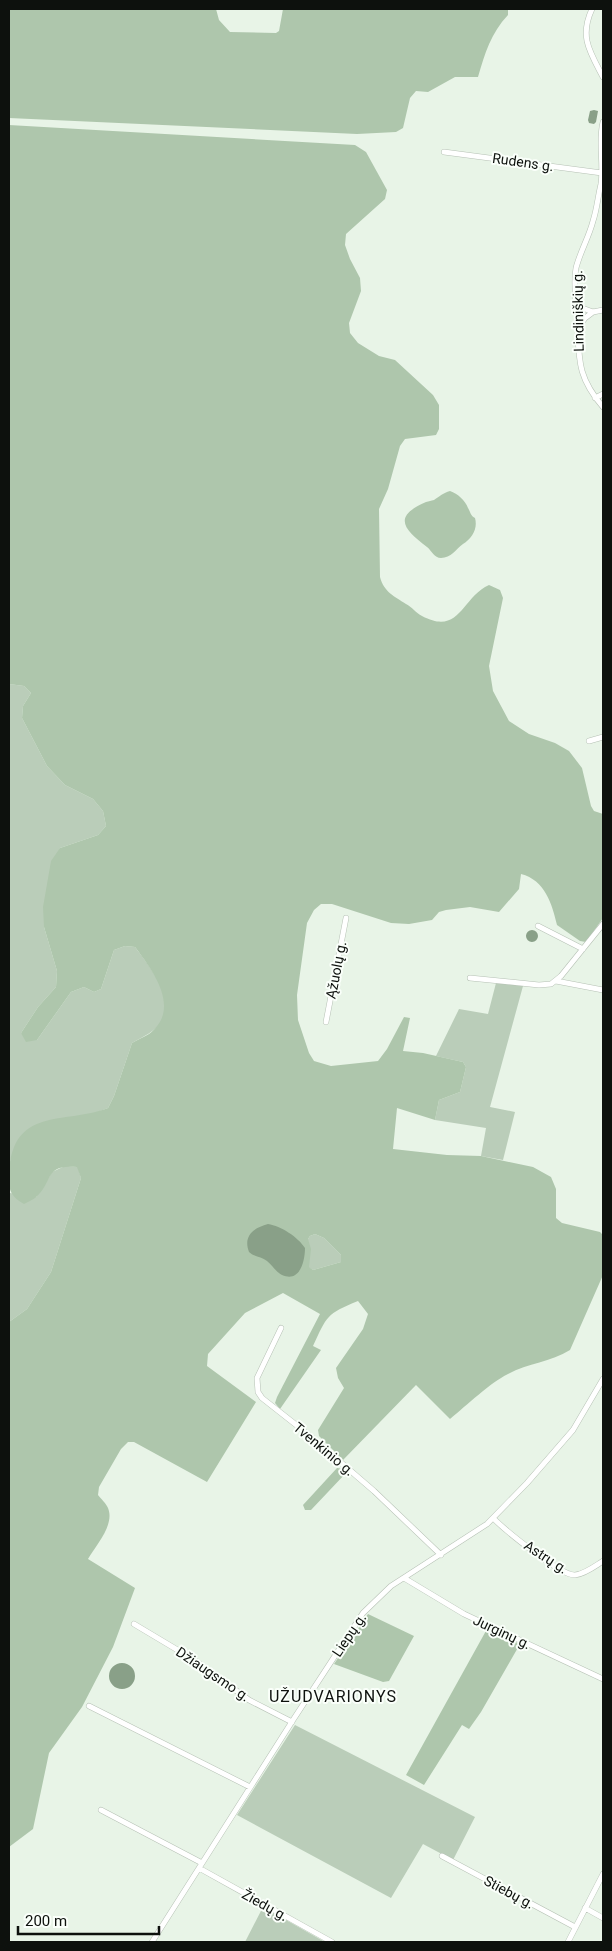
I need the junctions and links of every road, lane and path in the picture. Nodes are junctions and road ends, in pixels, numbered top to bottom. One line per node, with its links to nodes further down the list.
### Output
1 (592, 9): 2 (street)
2 (603, 77)
3 (603, 122): 5 (street, Lindiniškių g.)
4 (444, 152): 5 (street, Rudens g.)
5 (602, 173): 6 (street, Lindiniškių g.)
6 (577, 306): 8 (street); 9 (street, Lindiniškių g.)
7 (603, 310): 8 (street)
8 (593, 312): 9 (street)
9 (578, 329): 11 (street, Lindiniškių g.)
10 (603, 394): 11 (street)
11 (595, 398): 12 (street, Lindiniškių g.)
12 (603, 407)
13 (603, 737): 14 (street)
14 (589, 741)
15 (346, 918): 22 (street, Ąžuolų g.)
16 (603, 924): 18 (street)
17 (538, 926): 18 (street)
18 (583, 949): 20 (street)
19 (470, 978): 20 (street)
20 (556, 981): 21 (street)
21 (603, 990)
22 (326, 1022)
23 (281, 1328): 26 (street, Tvenkinio g.)
24 (603, 1379): 25 (street, Liepų g.)
25 (493, 1518): 26 (street, Liepų g.); 27 (street, Astrų g.)
26 (441, 1555): 28 (street, Liepų g.)
27 (603, 1561)
28 (404, 1578): 30 (street, Jurginų g.); 32 (street, Liepų g.)
29 (134, 1624): 32 (street, Džiaugsmo g.)
30 (603, 1680)
31 (89, 1706): 33 (street)
32 (292, 1722): 33 (street, Liepų g.)
33 (250, 1787): 36 (street, Liepų g.)
34 (101, 1810): 36 (street, Žiedų g.)
35 (442, 1856): 40 (street, Stiebų g.)
36 (200, 1866): 41 (street, Liepų g.); 42 (street, Žiedų g.)
37 (603, 1874): 38 (street)
38 (585, 1908): 39 (street); 40 (street)
39 (603, 1918)
40 (576, 1927): 43 (street)
41 (152, 1942)
42 (332, 1942)
43 (568, 1942)

